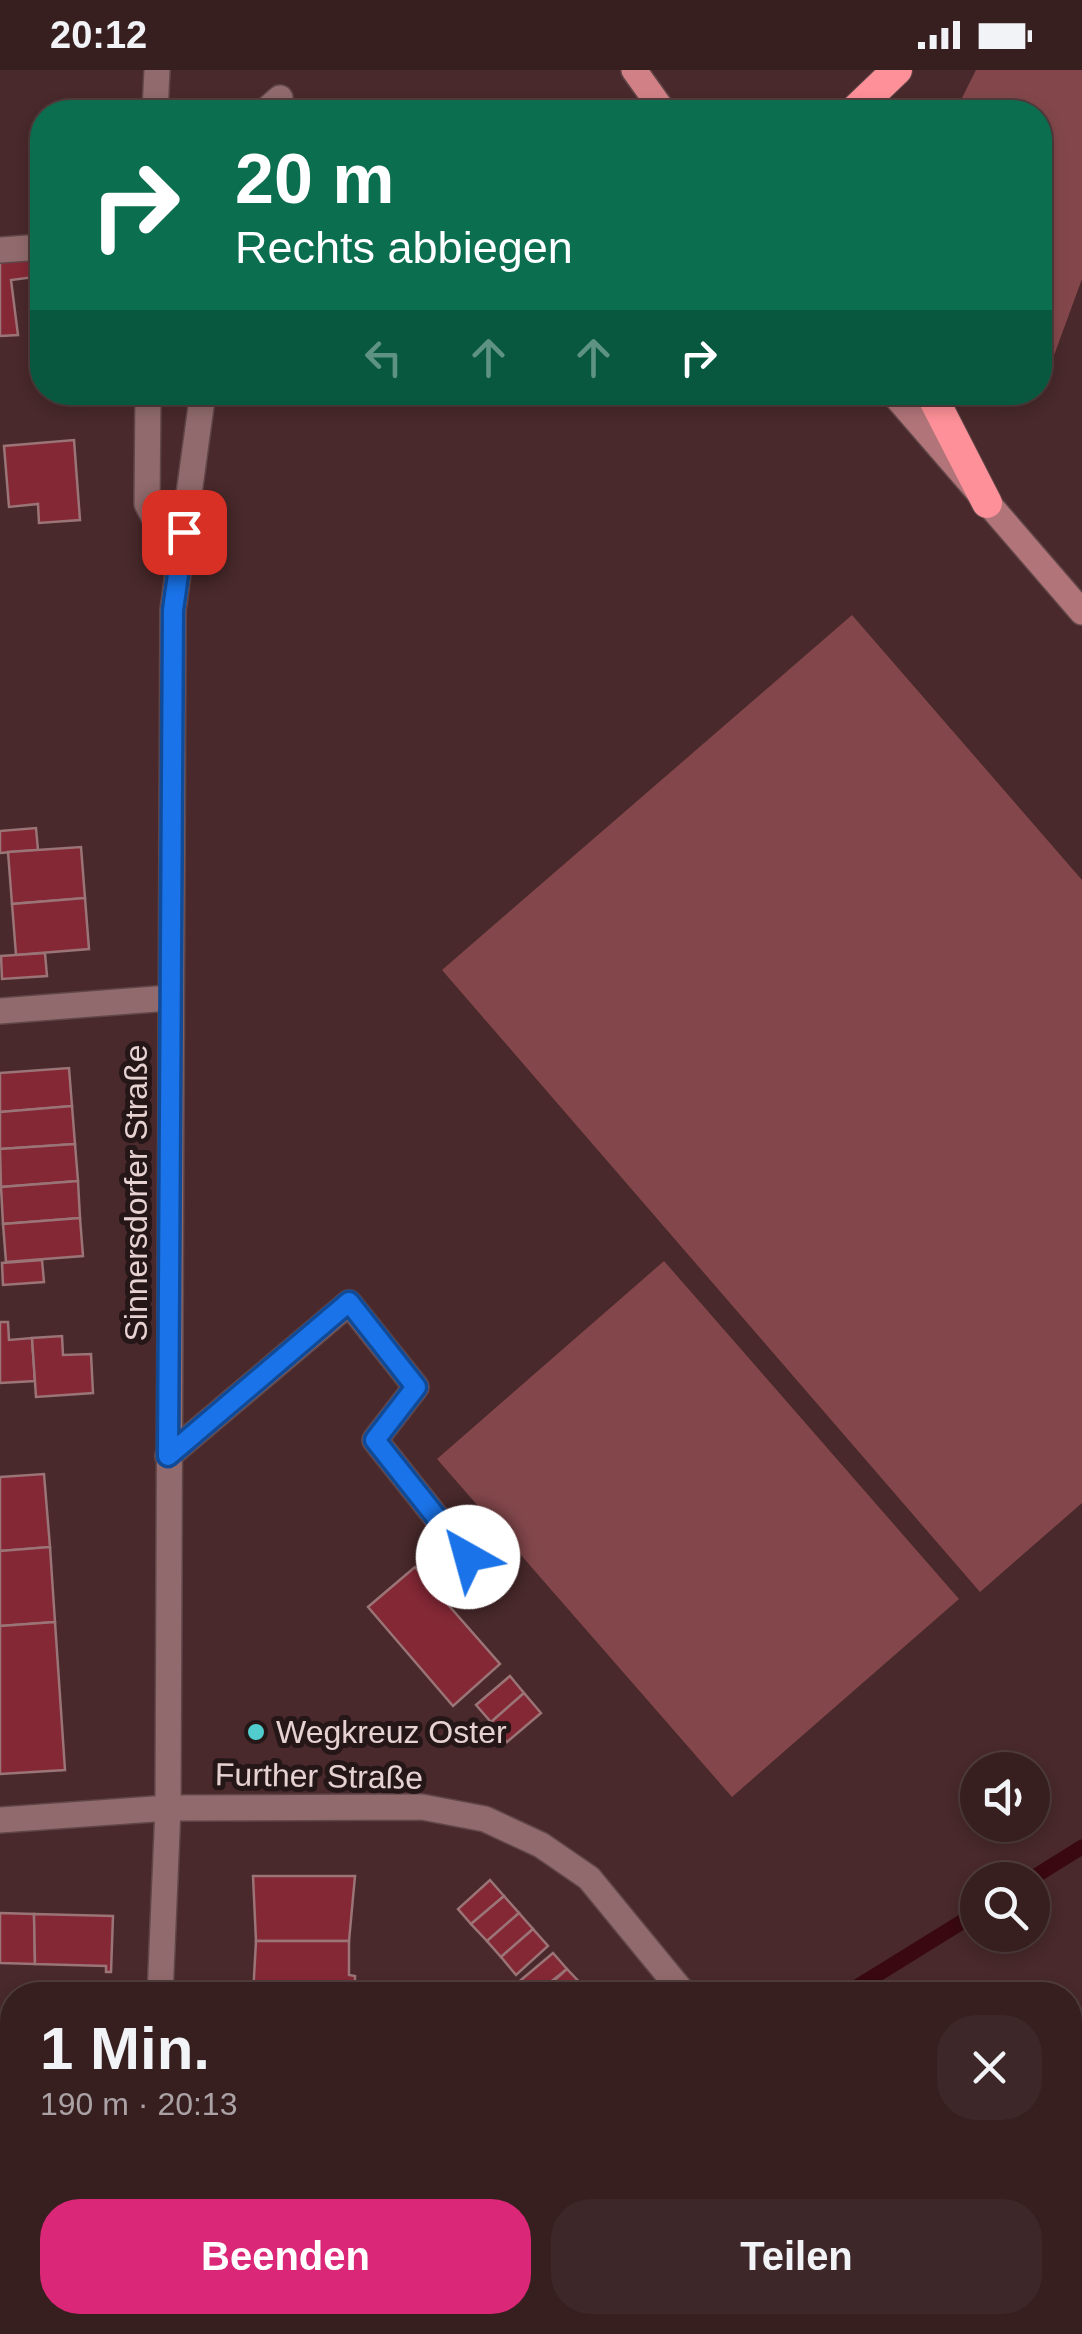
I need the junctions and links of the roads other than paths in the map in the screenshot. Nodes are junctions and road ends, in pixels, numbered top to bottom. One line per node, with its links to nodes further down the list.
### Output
1 (157, 70): 4 (street)
2 (634, 70): 5 (main road)
3 (897, 70): 6 (highway)
4 (156, 100)
5 (655, 100)
6 (865, 100)
7 (30, 248): 8 (street)
8 (0, 250)
9 (148, 405): 14 (street)
10 (201, 405): 14 (street, Sinnersdorfer Straße)
11 (903, 405): 13 (main road)
12 (937, 405): 13 (highway)
13 (987, 503): 15 (main road)
14 (184, 532): 16 (street, Sinnersdorfer Straße)
15 (1082, 612)
16 (169, 998): 17 (street); 18 (street, Sinnersdorfer Straße)
17 (0, 1011)
18 (168, 1456): 19 (street); 20 (street, Sinnersdorfer Straße)
19 (468, 1557)
20 (168, 1808): 21 (street, Further Straße); 22 (street, Sinnersdorfer Straße); 23 (street, Further Straße)
21 (0, 1820)
22 (161, 1982)
23 (674, 1982)

